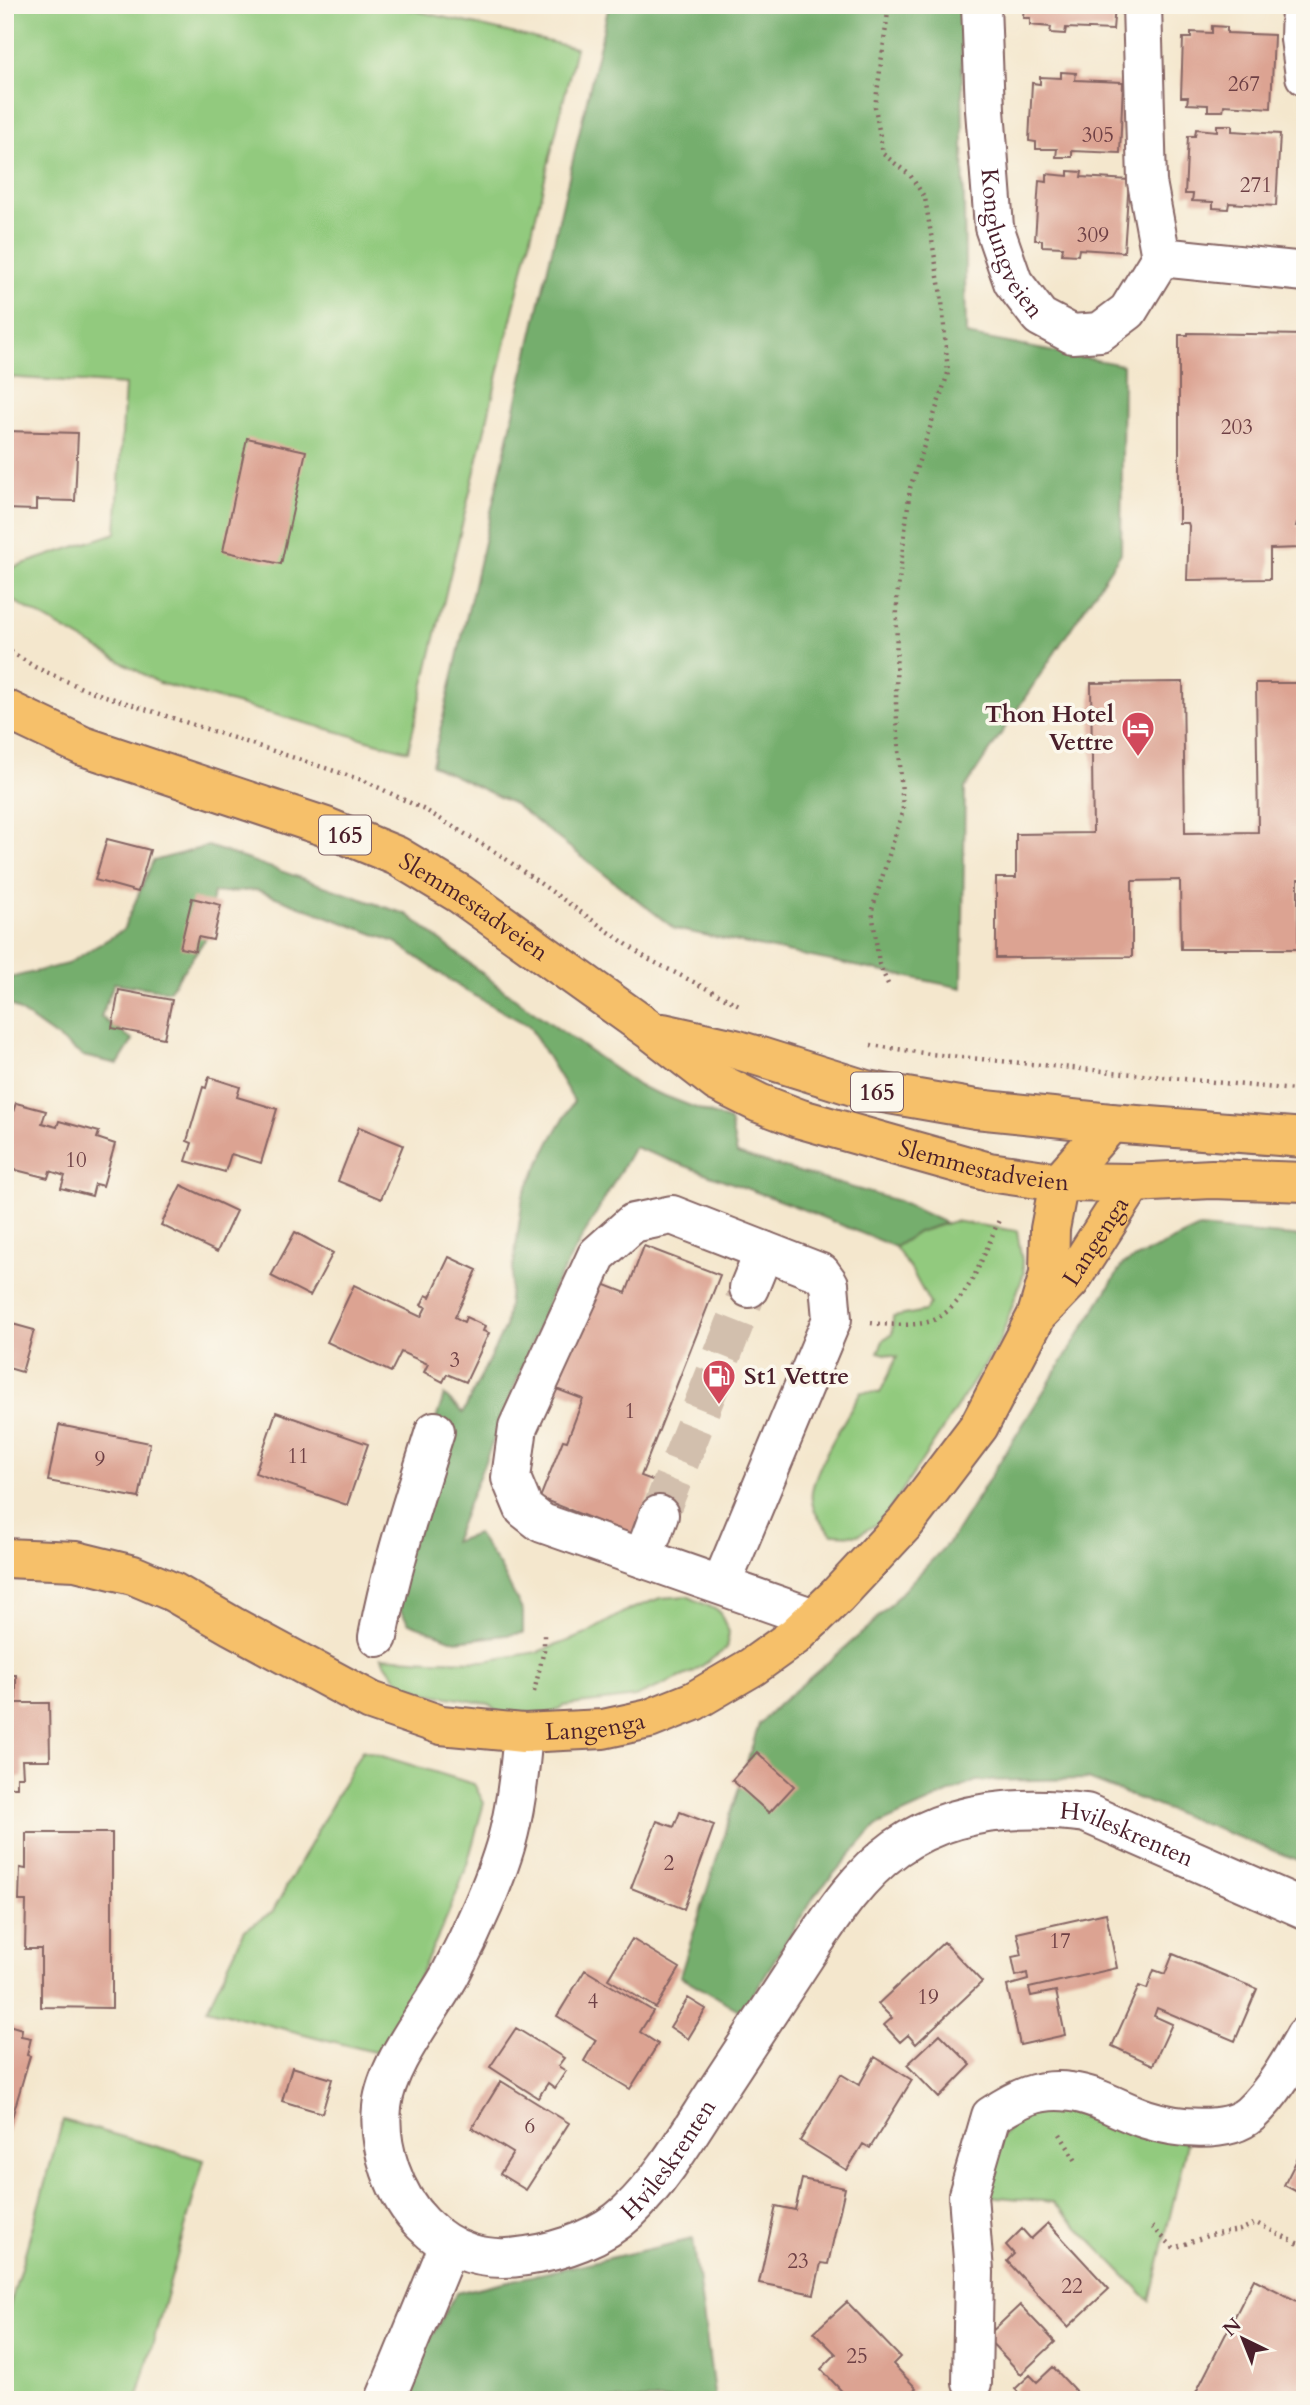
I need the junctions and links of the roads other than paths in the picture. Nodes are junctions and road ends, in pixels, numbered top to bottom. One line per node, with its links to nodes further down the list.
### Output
1 (981, 5): 5 (street, Konglungveien)
2 (1142, 5): 5 (street)
3 (1301, 5): 4 (street)
4 (1305, 76)
5 (1161, 257): 6 (street)
6 (1305, 272)
7 (5, 709): 8 (main road, Slemmestadveien / 165)
8 (650, 1030): 9 (main road, Slemmestadveien / 165); 11 (main road, Slemmestadveien / 165)
9 (1111, 1124): 10 (main road, Slemmestadveien / 165); 11 (main road); 13 (main road, Langenga)
10 (1305, 1138)
11 (1059, 1182): 13 (main road, Slemmestadveien / 165); 16 (main road, Langenga)
12 (1305, 1182): 13 (main road, Slemmestadveien / 165)
13 (1133, 1183): 16 (main road, Langenga)
14 (764, 1251): 15 (street); 20 (street); 21 (street)
15 (749, 1288)
16 (1037, 1315): 22 (main road, Langenga)
17 (435, 1431): 23 (street)
18 (659, 1515): 20 (street)
19 (5, 1558): 24 (main road, Langenga)
20 (643, 1558): 21 (street)
21 (721, 1585): 22 (street)
22 (814, 1618): 24 (main road, Langenga)
23 (378, 1637)
24 (523, 1734): 27 (street, Hvileskrenten)
25 (1305, 1909): 27 (street, Hvileskrenten)
26 (1305, 2036): 28 (street)
27 (449, 2245): 29 (street)
28 (972, 2383)
29 (385, 2400)

